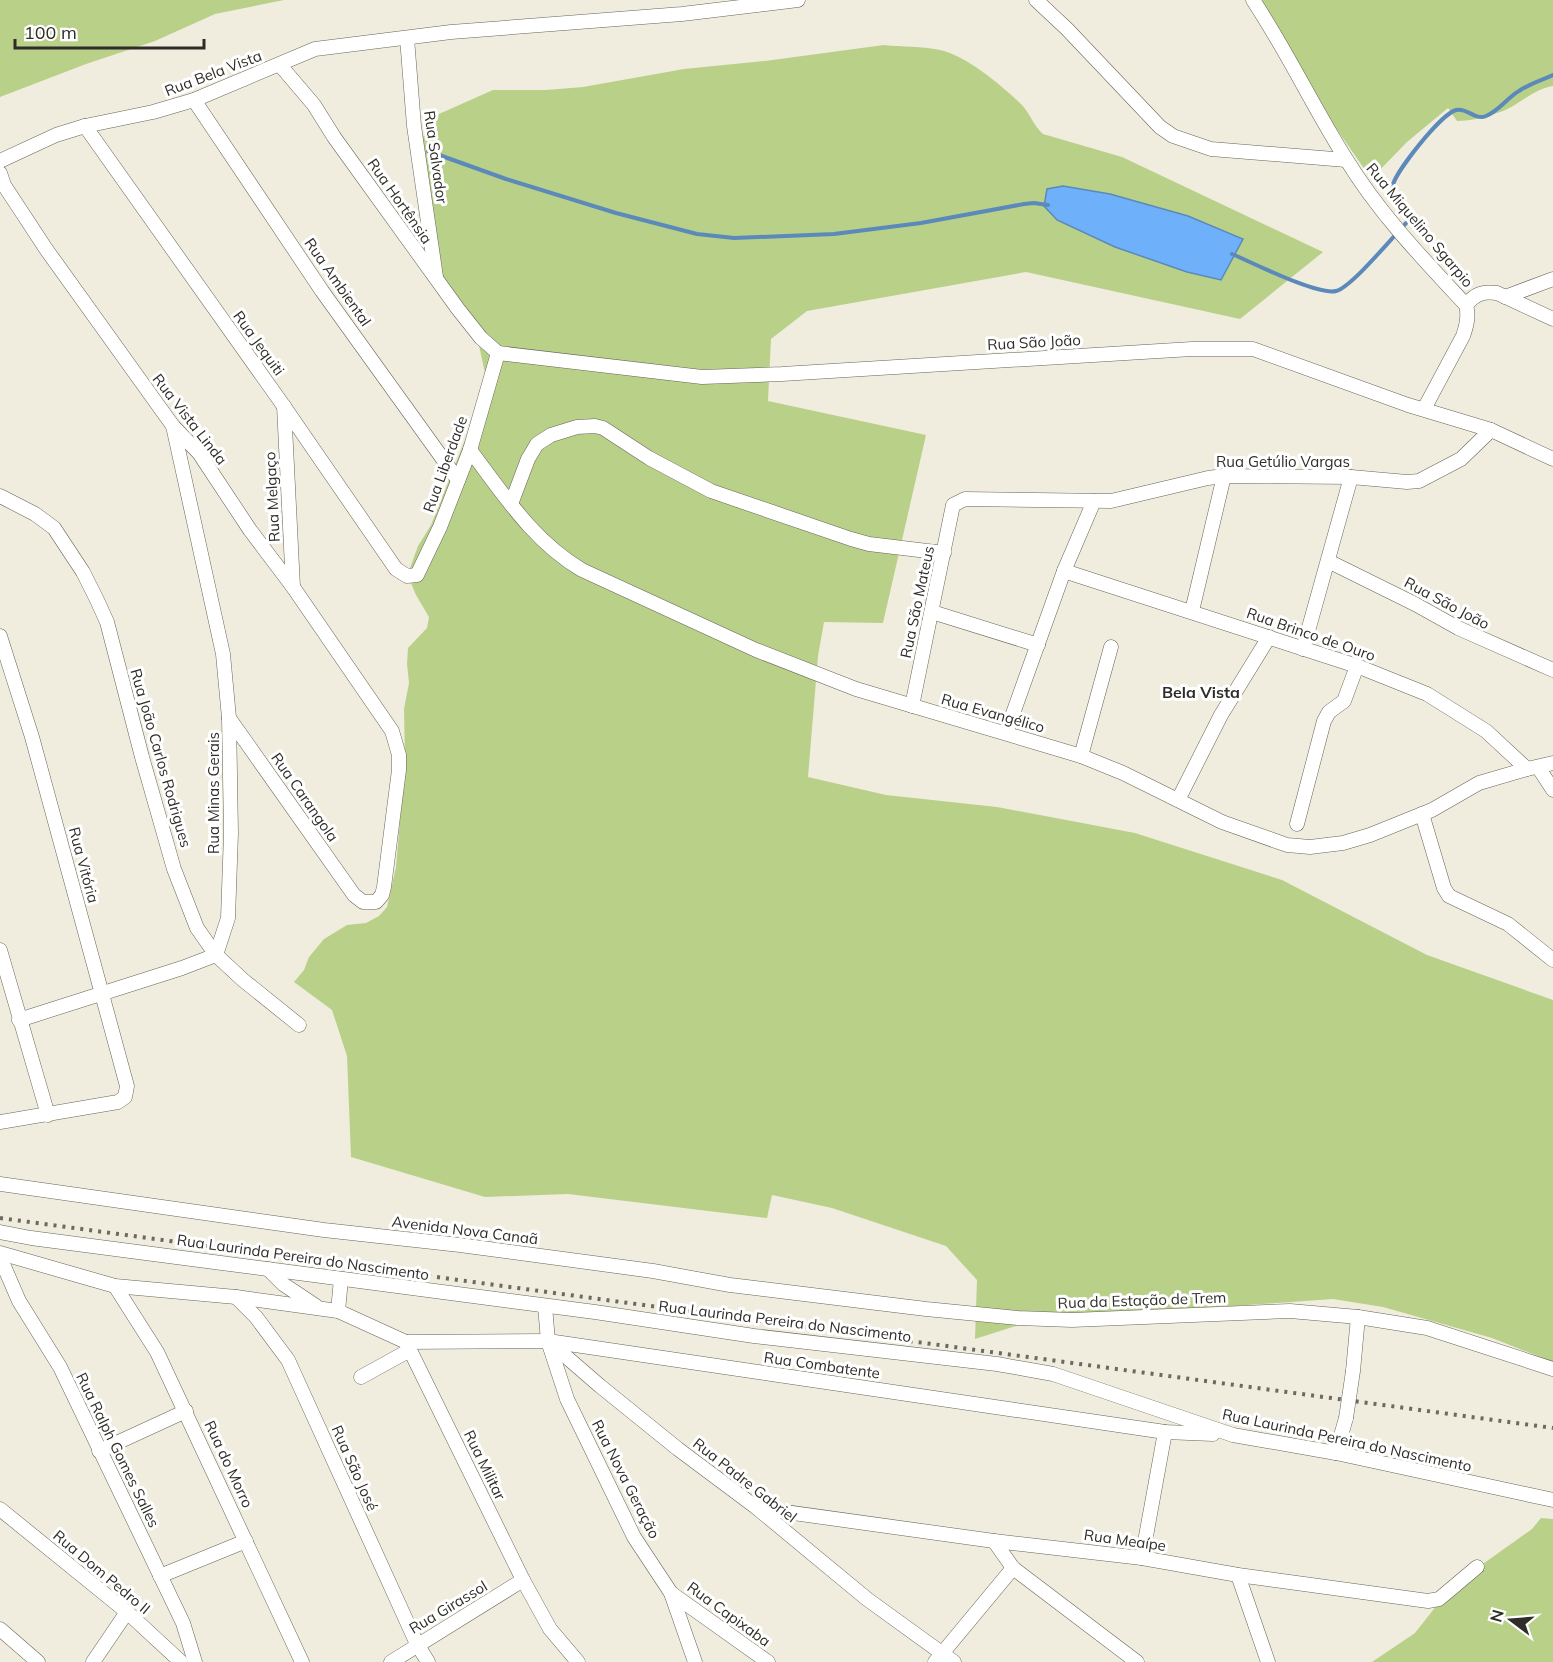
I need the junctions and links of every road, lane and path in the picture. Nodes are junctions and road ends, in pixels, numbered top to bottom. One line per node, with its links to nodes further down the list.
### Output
1 (798, 0): 4 (street)
2 (1036, 0): 8 (street, Rua Miquelino Sgarpio)
3 (1253, 0): 8 (street, Rua Miquelino Sgarpio)
4 (407, 38): 5 (street, Rua Bela Vista); 12 (street, Rua Salvador)
5 (280, 65): 6 (street, Rua Bela Vista); 12 (street, Rua Hortênsia)
6 (194, 100): 7 (street, Rua Bela Vista); 25 (street, Rua Ambiental)
7 (85, 126): 9 (street, Rua Bela Vista); 17 (street, Rua Jequiti)
8 (1346, 160): 14 (street, Rua Miquelino Sgarpio)
9 (0, 161)
10 (1, 183): 19 (street, Rua Vista Linda)
11 (1553, 279): 13 (street)
12 (436, 280): 16 (street, Rua Hortênsia)
13 (1505, 297): 14 (street); 15 (street)
14 (1466, 305): 18 (street, Rua Miquelino Sgarpio)
15 (1553, 319)
16 (498, 352): 18 (street, Rua São João); 21 (street, Rua Liberdade)
17 (284, 405): 33 (street, Rua Jequiti); 34 (street, Rua Melgaço)
18 (1424, 409): 20 (street, Rua São João)
19 (173, 426): 34 (street, Rua Vista Linda); 45 (street, Rua Minas Gerais)
20 (1491, 430): 22 (street, Rua São João); 24 (street, Rua Getúlio Vargas)
21 (470, 450): 25 (street, Rua Liberdade); 28 (street, Rua Evangélico)
22 (1553, 459)
23 (1224, 476): 24 (street, Rua Getúlio Vargas); 27 (street, Rua Getúlio Vargas); 35 (street)
24 (1351, 477): 31 (street)
25 (458, 480): 33 (street, Rua Liberdade)
26 (0, 496): 56 (street, Rua João Carlos Rodrigues)
27 (1094, 501): 29 (street, Rua Getúlio Vargas); 32 (street)
28 (511, 504): 30 (street); 44 (street, Rua Evangélico)
29 (953, 505): 30 (street, Rua São Mateus)
30 (944, 553): 36 (street, Rua São Mateus)
31 (1328, 561): 41 (street); 43 (street, Rua São João)
32 (1064, 571): 35 (street, Rua Brinco de Ouro); 39 (street)
33 (407, 576)
34 (292, 587): 54 (street, Rua Vista Linda)
35 (1192, 611): 38 (street, Rua Brinco de Ouro)
36 (932, 612): 39 (street); 44 (street, Rua São Mateus)
37 (0, 636): 58 (street, Rua Vitória)
38 (1269, 637): 41 (street, Rua Brinco de Ouro); 51 (street)
39 (1038, 645): 46 (street)
40 (1111, 646): 47 (street)
41 (1304, 649): 42 (street, Rua Brinco de Ouro)
42 (1357, 666): 49 (street, Rua Brinco de Ouro); 53 (street)
43 (1553, 670)
44 (912, 706): 46 (street, Rua Evangélico)
45 (229, 718): 54 (street, Rua Carangola); 56 (street, Rua Minas Gerais)
46 (1006, 734): 47 (street, Rua Evangélico)
47 (1081, 756): 51 (street, Rua Evangélico)
48 (1553, 763): 49 (street, Rua Evangélico)
49 (1532, 768): 50 (street, Rua Brinco de Ouro); 52 (street, Rua Evangélico)
50 (1553, 790)
51 (1178, 800): 52 (street, Rua Evangélico)
52 (1422, 814): 57 (street)
53 (1297, 824)
54 (354, 895)
55 (0, 950): 59 (street)
56 (216, 955): 58 (street); 60 (street, Rua João Carlos Rodrigues)
57 (1553, 960)
58 (102, 993): 59 (street); 61 (street, Rua Vitória)
59 (19, 1020): 61 (street)
60 (299, 1025)
61 (48, 1115): 62 (street)
62 (0, 1122)
63 (0, 1184): 72 (street, Avenida Nova Canaã)
64 (0, 1232): 66 (street, Rua Laurinda Pereira do Nascimento)
65 (0, 1255): 68 (street); 82 (street, Rua Ralph Gomes Salles)
66 (268, 1269): 67 (street, Rua Laurinda Pereira do Nascimento); 71 (street)
67 (341, 1279): 70 (street, Rua Laurinda Pereira do Nascimento); 73 (street)
68 (115, 1286): 69 (street); 79 (street, Rua do Morro)
69 (236, 1297): 71 (street); 98 (street, Rua São José)
70 (545, 1306): 75 (street); 81 (street, Rua Laurinda Pereira do Nascimento)
71 (323, 1309): 73 (street)
72 (926, 1309): 74 (street, Rua da Estação de Trem)
73 (338, 1311): 76 (street)
74 (1358, 1317): 77 (street, Rua da Estação de Trem); 83 (street, bridge)
75 (548, 1341): 76 (street, Rua Combatente); 80 (street, Rua Combatente); 85 (street, Rua Padre Gabriel); 95 (street, Rua Nova Geração)
76 (408, 1346): 78 (street); 94 (street, Rua Militar)
77 (1553, 1370)
78 (361, 1377)
79 (186, 1411): 82 (street); 87 (street, Rua do Morro)
80 (1165, 1432): 81 (street, Rua Combatente); 89 (street)
81 (1233, 1434): 83 (street, Rua Laurinda Pereira do Nascimento)
82 (99, 1451): 93 (street, Rua Ralph Gomes Salles)
83 (1336, 1453): 84 (street, Rua Laurinda Pereira do Nascimento)
84 (1553, 1500)
85 (757, 1508): 88 (street, Rua Meaípe); 99 (street, Rua Padre Gabriel)
86 (0, 1509): 96 (street, Rua Dom Pedro II)
87 (246, 1541): 93 (street); 104 (street, Rua do Morro)
88 (994, 1541): 89 (street, Rua Meaípe); 91 (street)
89 (1142, 1558): 92 (street, Rua Meaípe)
90 (1477, 1567): 92 (street, Rua Meaípe)
91 (1013, 1568): 99 (street); 110 (street)
92 (1238, 1575): 111 (street)
93 (160, 1576): 103 (street, Rua Ralph Gomes Salles)
94 (523, 1580): 98 (street, Rua Girassol); 107 (street, Rua Militar)
95 (671, 1593): 108 (street, Rua Nova Geração); 109 (street, Rua Capixaba)
96 (127, 1612): 101 (street); 102 (street, Rua Dom Pedro II)
97 (0, 1629): 100 (street)
98 (417, 1644): 105 (street, Rua Girassol); 106 (street, Rua São José)
99 (944, 1659)
100 (38, 1662)
101 (93, 1662)
102 (181, 1662)
103 (195, 1662)
104 (302, 1662)
105 (391, 1662)
106 (428, 1662)
107 (578, 1662)
108 (695, 1662)
109 (768, 1662)
110 (1137, 1662)
111 (1268, 1662)

